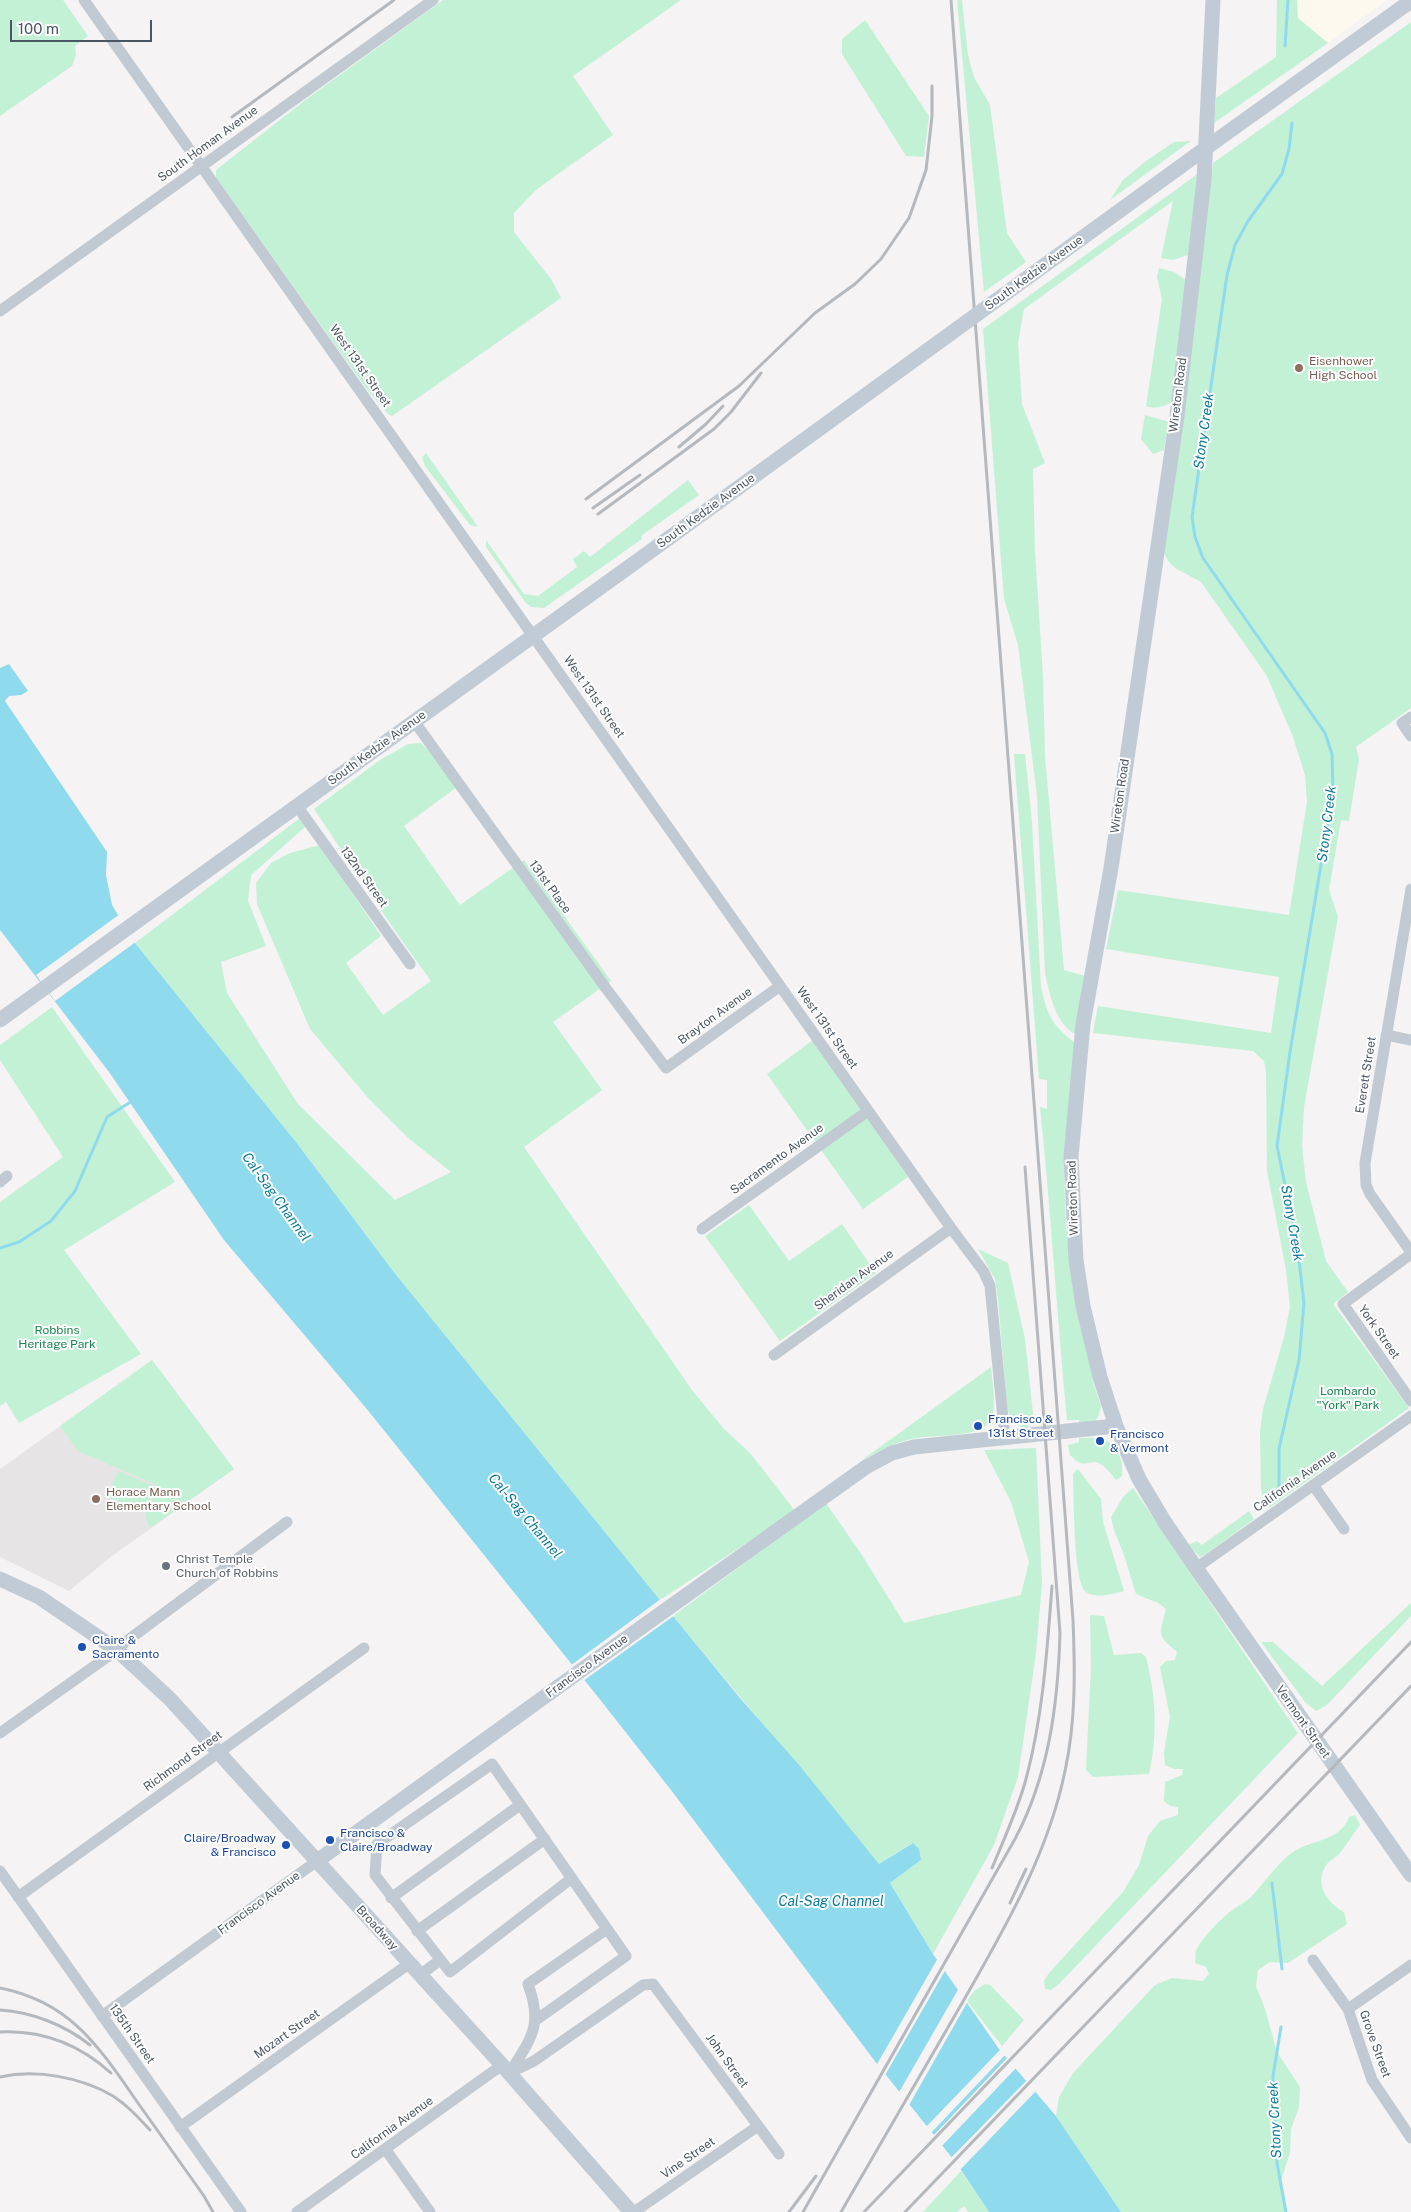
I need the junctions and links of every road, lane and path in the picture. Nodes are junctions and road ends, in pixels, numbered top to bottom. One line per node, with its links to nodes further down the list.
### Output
1 (84, 0): 5 (street, West 131st Street)
2 (433, 0): 5 (street, South Homan Avenue)
3 (1213, 0): 26 (street, Wireton Road)
4 (1411, 1): 7 (street, South Kedzie Avenue, bridge)
5 (201, 166): 6 (street, South Homan Avenue); 7 (street, West 131st Street)
6 (0, 312)
7 (533, 636): 9 (street, South Kedzie Avenue); 14 (street, West 131st Street)
8 (1407, 720): 10 (street)
9 (414, 721): 11 (street, South Kedzie Avenue); 18 (street, 131st Place)
10 (1411, 736)
11 (297, 806): 13 (street, 132nd Street); 15 (street, South Kedzie Avenue)
12 (1411, 889): 16 (street, Everett Street)
13 (410, 964)
14 (780, 986): 18 (street, Brayton Avenue); 19 (street, West 131st Street)
15 (0, 1020)
16 (1386, 1035): 17 (street); 22 (street, Everett Street)
17 (1411, 1040)
18 (666, 1068)
19 (868, 1110): 20 (street, West 131st Street); 21 (street, Sacramento Avenue)
20 (950, 1228): 23 (street, Sheridan Avenue); 27 (street, West 131st Street)
21 (702, 1229)
22 (1411, 1253): 24 (street, York Street)
23 (774, 1355)
24 (1411, 1401)
25 (1411, 1416): 28 (street, California Avenue)
26 (1116, 1426): 27 (street, Francisco Avenue); 31 (street, Wireton Road)
27 (1005, 1439): 39 (street, Francisco Avenue)
28 (1313, 1485): 30 (street); 31 (street, California Avenue)
29 (287, 1522): 34 (street)
30 (1344, 1529)
31 (1196, 1568): 41 (street, Vermont Street)
32 (0, 1579): 34 (street, Broadway)
33 (364, 1648): 36 (street, Richmond Street)
34 (118, 1650): 35 (street); 36 (street, Broadway)
35 (0, 1733)
36 (219, 1751): 39 (street, Broadway); 43 (street, Richmond Street)
37 (520, 1805): 38 (street); 44 (street); 44 (street)
38 (545, 1839): 42 (street); 46 (street)
39 (317, 1862): 49 (street, Broadway); 54 (street, Francisco Avenue)
40 (0, 1872): 43 (street, 135th Street)
41 (1411, 1875)
42 (572, 1878): 45 (street); 47 (street)
43 (18, 1897): 54 (street, 135th Street)
44 (391, 1898): 46 (street)
45 (607, 1928): 55 (street); 55 (street)
46 (417, 1931): 47 (street)
47 (440, 1960): 51 (street)
48 (1313, 1960): 53 (street, Grove Street)
49 (410, 1963): 51 (street, Broadway); 58 (street, Mozart Street)
50 (1411, 1965): 53 (street)
51 (420, 1975): 56 (street, Broadway)
52 (653, 1984): 56 (street, California Avenue); 57 (street, John Street)
53 (1348, 2009): 59 (street, Grove Street)
54 (102, 2016): 58 (street, 135th Street)
55 (536, 2020): 56 (street)
56 (506, 2069): 60 (street, California Avenue); 65 (street, Broadway)
57 (758, 2126): 61 (street, John Street); 65 (street, Vine Street)
58 (180, 2127): 62 (street, 135th Street)
59 (1411, 2138)
60 (386, 2150): 63 (street, California Avenue); 64 (street)
61 (779, 2154)
62 (241, 2212)
63 (297, 2212)
64 (430, 2212)
65 (632, 2212)

